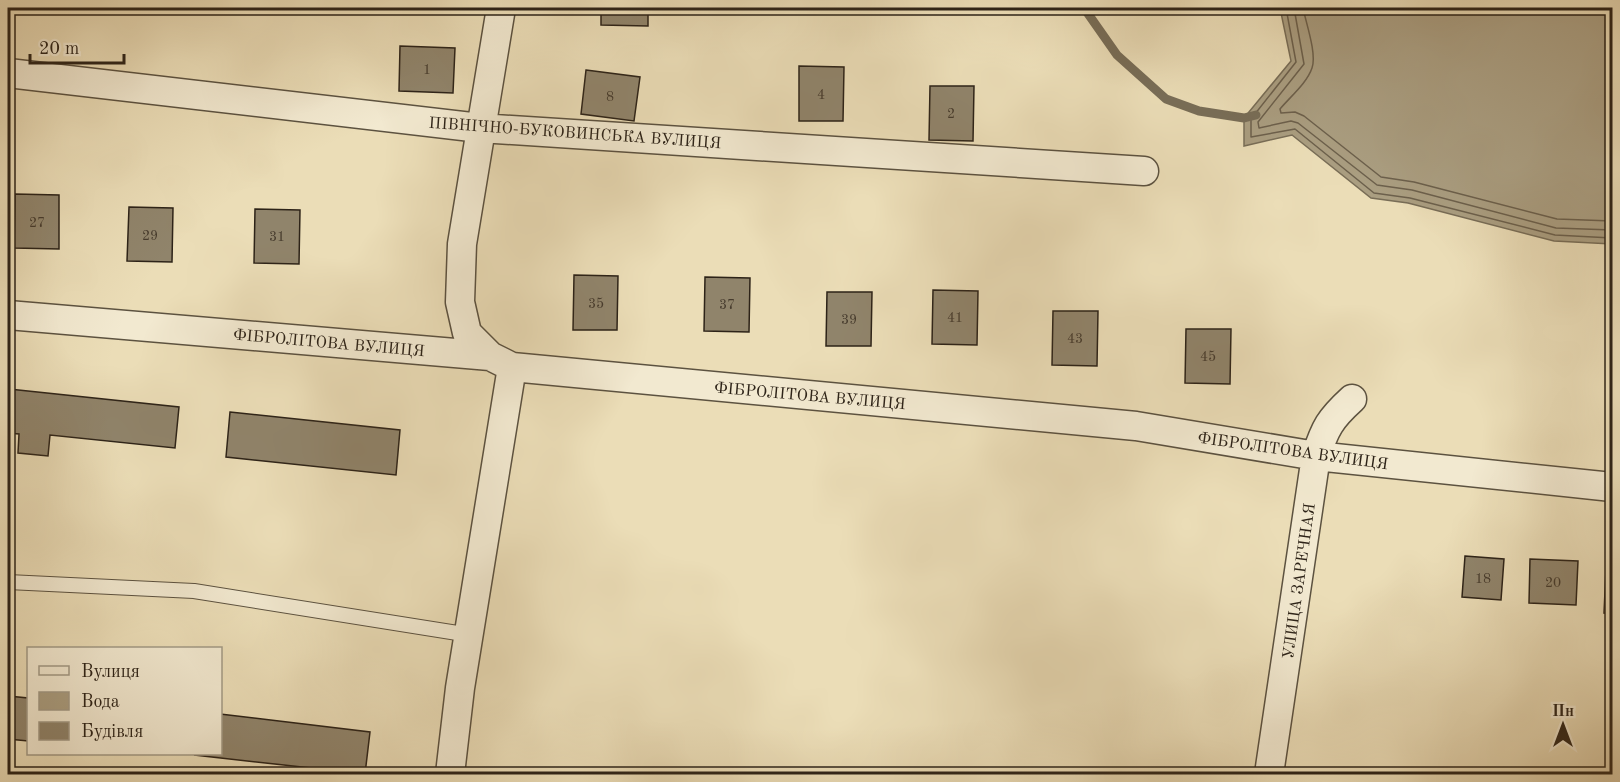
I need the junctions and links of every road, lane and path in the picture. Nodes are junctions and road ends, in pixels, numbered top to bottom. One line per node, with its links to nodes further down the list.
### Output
1 (501, 8): 3 (street)
2 (8, 74): 3 (street, ПІВНІЧНО-БУКОВИНСЬКА ВУЛИЦЯ)
3 (480, 128): 4 (street, ПІВНІЧНО-БУКОВИНСЬКА ВУЛИЦЯ); 6 (street)
4 (1144, 171)
5 (8, 315): 6 (street, ФІБРОЛІТОВА ВУЛИЦЯ)
6 (501, 362): 8 (street, ФІБРОЛІТОВА ВУЛИЦЯ); 11 (street)
7 (1352, 399): 8 (street, УЛИЦА ЗАРЕЧНАЯ)
8 (1316, 456): 9 (street, ФІБРОЛІТОВА ВУЛИЦЯ); 13 (street, УЛИЦА ЗАРЕЧНАЯ)
9 (1612, 487)
10 (8, 582): 11 (lane)
11 (470, 635): 12 (street)
12 (450, 774)
13 (1269, 774)

